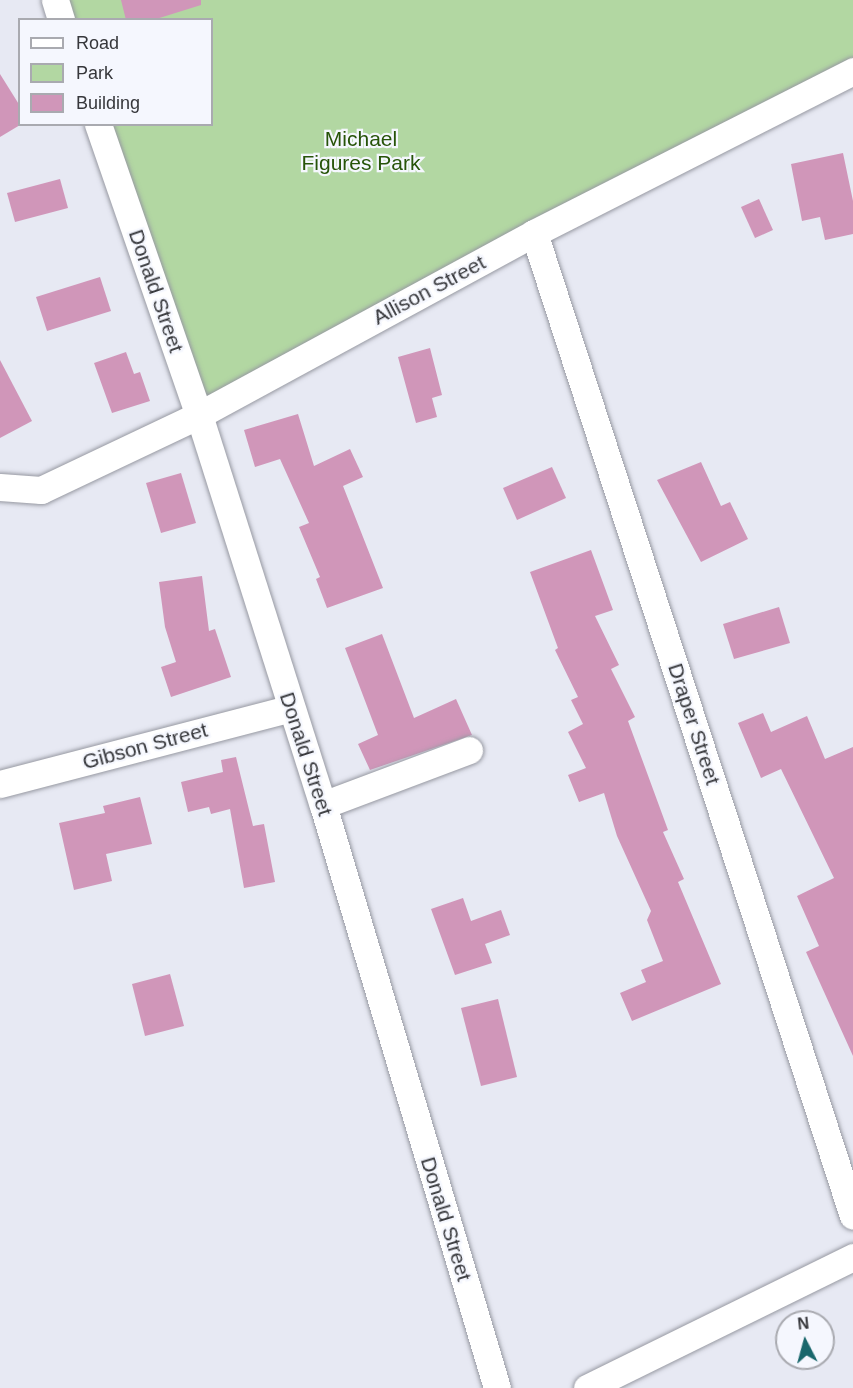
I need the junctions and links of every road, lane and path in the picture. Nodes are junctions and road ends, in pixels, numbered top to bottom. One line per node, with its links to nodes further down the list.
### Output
1 (54, 0): 2 (street)
2 (60, 18)
3 (853, 70): 5 (street, Allison Street)
4 (99, 126): 6 (street, Donald Street)
5 (534, 233): 6 (street, Allison Street); 12 (street, Draper Street)
6 (199, 415): 7 (street, Allison Street); 8 (street, Donald Street)
7 (0, 487)
8 (291, 708): 10 (street, Gibson Street); 11 (street, Donald Street)
9 (469, 750): 11 (street)
10 (0, 784)
11 (323, 805): 14 (street, Donald Street)
12 (853, 1216)
13 (853, 1257): 15 (street)
14 (497, 1388)
15 (587, 1388)

